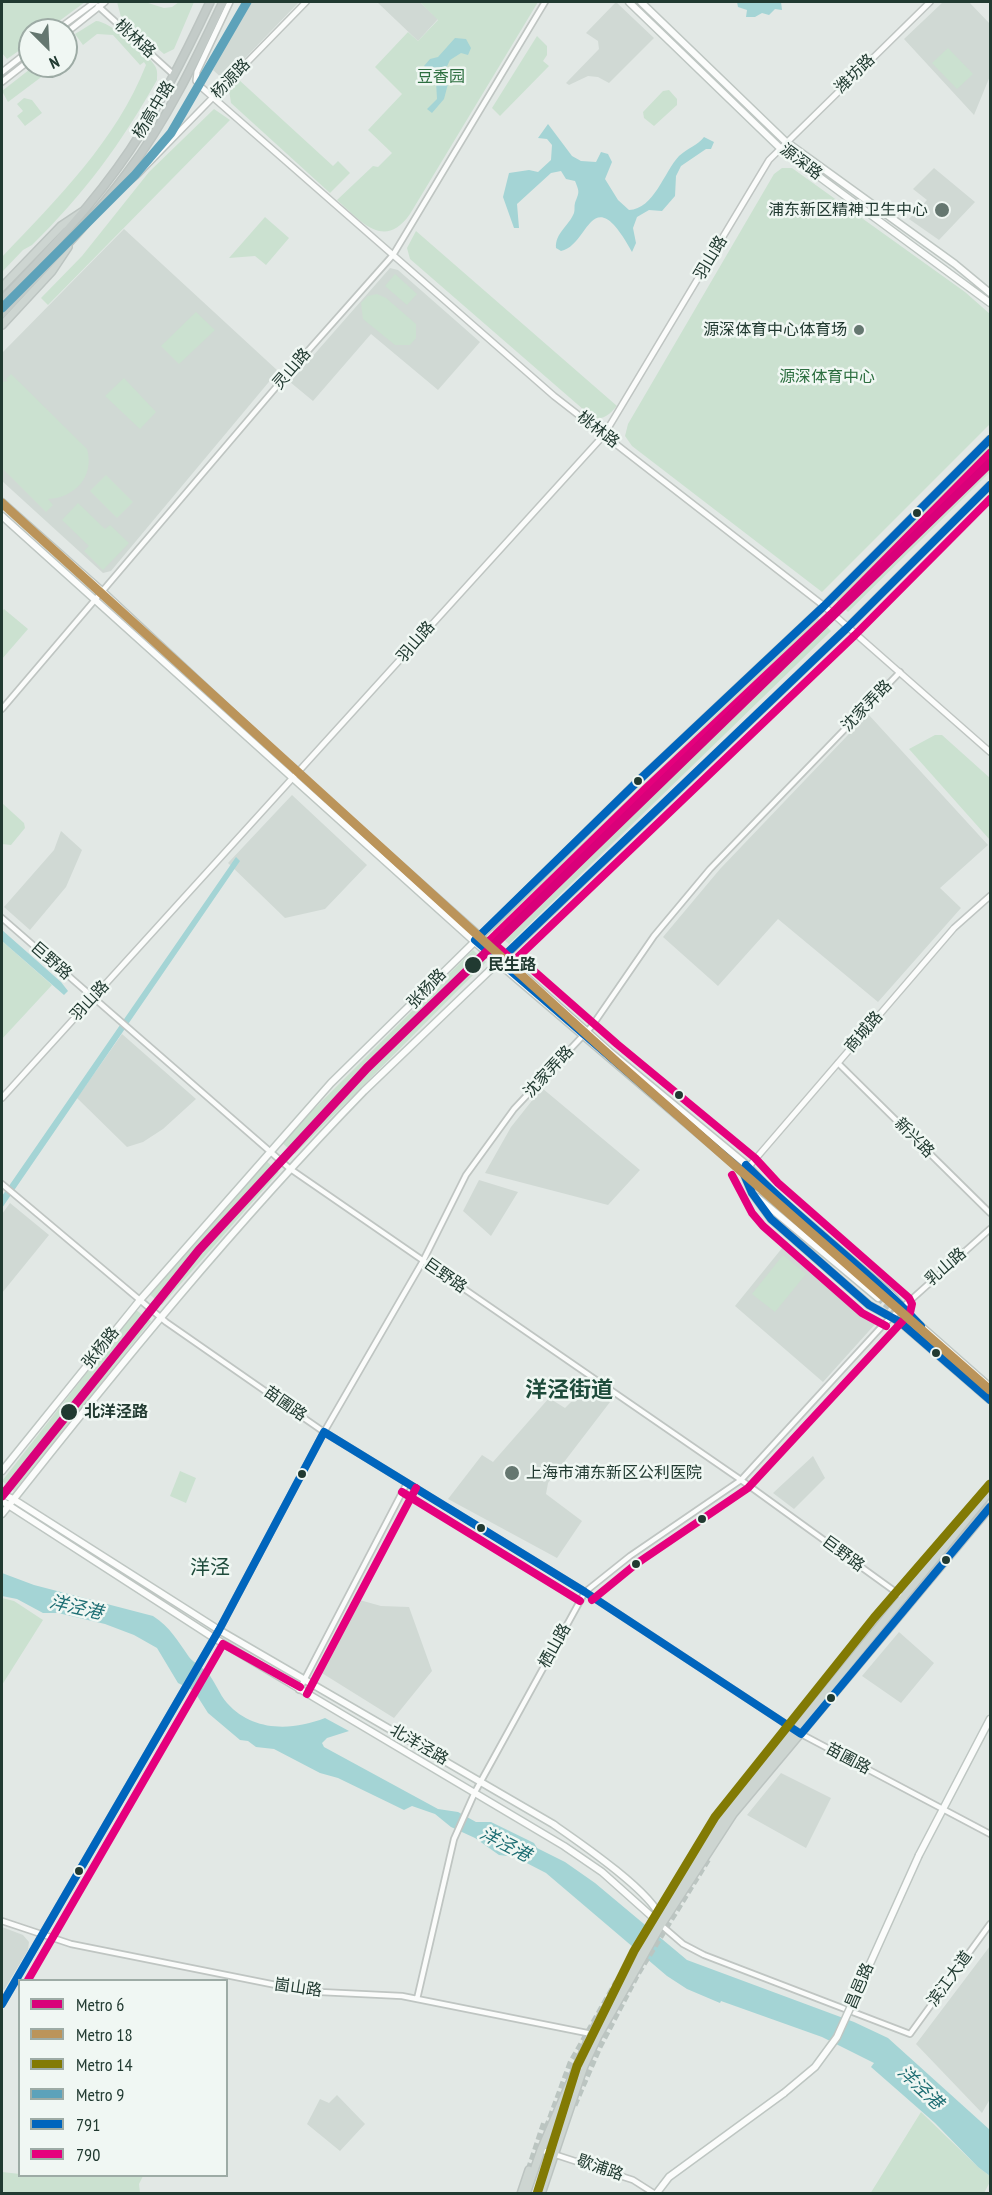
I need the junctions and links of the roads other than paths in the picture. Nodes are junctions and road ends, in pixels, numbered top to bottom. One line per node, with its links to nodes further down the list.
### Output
1 (94, 2): 11 (street, 桃林路); 12 (street)
2 (105, 2): 11 (street)
3 (210, 2): 17 (highway, 杨高中路)
4 (223, 2): 22 (highway, 杨高中路)
5 (230, 2): 19 (street, 桃林路)
6 (306, 2): 19 (street, 杨源路)
7 (545, 2): 25 (street, 灵山路)
8 (629, 2): 21 (main road, 源深路)
9 (641, 2): 20 (main road, 源深路)
10 (930, 2): 20 (street, 潍坊路)
11 (101, 8): 13 (street); 17 (street, 桃林路)
12 (73, 18)
13 (78, 24)
14 (18, 59): 16 (street)
15 (18, 69): 18 (street)
16 (2, 72)
17 (175, 75): 23 (highway, 杨高中路)
18 (2, 82)
19 (213, 98): 22 (street, 杨源路); 25 (street, 桃林路)
20 (785, 141): 21 (street, 潍坊路); 27 (main road, 源深路)
21 (779, 147): 29 (main road, 源深路); 32 (street, 羽山路)
22 (102, 205): 24 (highway, 杨高中路)
23 (84, 210): 26 (main road, 杨高中路); 28 (highway, 杨高中路)
24 (71, 242): 30 (highway, 杨高中路); 31 (main road, 杨高中路)
25 (393, 255): 32 (street, 桃林路); 37 (street, 灵山路)
26 (2, 287)
27 (990, 293)
28 (2, 300)
29 (990, 303)
30 (2, 314)
31 (2, 325)
32 (604, 435): 39 (street, 桃林路); 44 (street, 羽山路)
33 (990, 439): 39 (main road, 张杨路)
34 (990, 484): 40 (main road, 张杨路)
35 (2, 502): 37 (main road)
36 (2, 516): 38 (main road)
37 (102, 591): 38 (street, 灵山路); 44 (main road)
38 (96, 599): 42 (street, 灵山路); 45 (main road)
39 (824, 606): 40 (street, 桃林路); 48 (main road, 张杨路)
40 (848, 627): 41 (street, 桃林路); 50 (main road, 张杨路)
41 (900, 672): 43 (street, 桃林路); 53 (street, 沈家弄路)
42 (2, 709)
43 (990, 753)
44 (296, 772): 45 (street, 羽山路); 48 (main road)
45 (291, 778): 49 (main road); 52 (street, 羽山路)
46 (990, 896): 54 (street, 商城路)
47 (2, 918): 52 (street, 巨野路)
48 (481, 935): 49 (main road, 张杨路); 50 (main road)
49 (475, 940): 51 (main road); 56 (main road, 张杨路)
50 (503, 957): 51 (main road, 张杨路); 53 (main road)
51 (497, 962): 53 (main road); 57 (main road, 张杨路)
52 (93, 998): 55 (street, 羽山路); 56 (street, 巨野路)
53 (585, 1034): 58 (main road); 64 (street, 沈家弄路)
54 (837, 1063): 58 (street, 商城路); 62 (street, 新兴路)
55 (2, 1098)
56 (269, 1151): 57 (street, 巨野路); 65 (main road, 张杨路)
57 (289, 1168): 64 (street, 巨野路); 67 (main road, 张杨路)
58 (746, 1169): 60 (main road); 61 (main road)
59 (2, 1185): 65 (street, 苗圃路)
60 (771, 1191): 61 (main road); 66 (main road)
61 (752, 1193): 68 (main road)
62 (990, 1213)
63 (990, 1229): 66 (street, 乳山路)
64 (423, 1261): 71 (street, 沈家弄路); 73 (street, 巨野路)
65 (140, 1300): 67 (street, 苗圃路); 72 (main road, 张杨路)
66 (902, 1306): 68 (street, 栖山路); 69 (main road)
67 (159, 1317): 71 (street, 苗圃路); 77 (main road, 张杨路)
68 (891, 1317): 70 (main road); 73 (street, 栖山路)
69 (990, 1388)
70 (990, 1400)
71 (324, 1432): 74 (street, 苗圃路); 85 (street, 沈家弄路)
72 (2, 1471)
73 (741, 1480): 82 (street, 栖山路); 83 (street, 巨野路)
74 (407, 1483): 82 (street, 苗圃路); 87 (street)
75 (990, 1491): 83 (main road)
76 (2, 1494): 77 (main road, 北洋泾路)
77 (14, 1499): 79 (main road, 张杨路); 85 (main road, 北洋泾路)
78 (2, 1501): 79 (main road, 北洋泾路)
79 (8, 1506): 81 (main road, 张杨路); 86 (main road, 北洋泾路)
80 (990, 1507): 84 (main road)
81 (2, 1514)
82 (585, 1592): 90 (street, 苗圃路); 91 (street, 栖山路)
83 (904, 1598): 84 (street, 巨野路); 90 (main road)
84 (911, 1604): 90 (main road)
85 (219, 1630): 86 (street); 87 (main road, 北洋泾路)
86 (214, 1638): 88 (main road, 北洋泾路); 98 (street)
87 (305, 1678): 88 (street); 91 (main road, 北洋泾路)
88 (299, 1690): 92 (main road, 北洋泾路)
89 (990, 1719): 93 (main road, 昌邑路)
90 (798, 1731): 93 (street, 苗圃路); 96 (main road)
91 (481, 1781): 92 (street, 栖山路); 96 (main road, 北洋泾路)
92 (475, 1792): 96 (main road, 北洋泾路); 99 (street, 栖山路)
93 (942, 1809): 94 (street, 苗圃路); 109 (main road, 昌邑路, bridge)
94 (990, 1834)
95 (2, 1922): 98 (street, 崮山路)
96 (658, 1923): 101 (street, 北洋泾路); 102 (main road)
97 (990, 1924): 101 (street, 滨江大道)
98 (43, 1936): 99 (street, 崮山路); 100 (street)
99 (417, 1999): 102 (street, 崮山路)
100 (2, 2004)
101 (910, 2034)
102 (594, 2035): 103 (main road); 104 (main road)
103 (541, 2150): 104 (street, 歇浦路); 107 (main road)
104 (554, 2152): 108 (main road); 109 (street, 歇浦路)
105 (529, 2170): 106 (main road)
106 (521, 2193)
107 (526, 2193)
108 (541, 2193)
109 (656, 2193)

